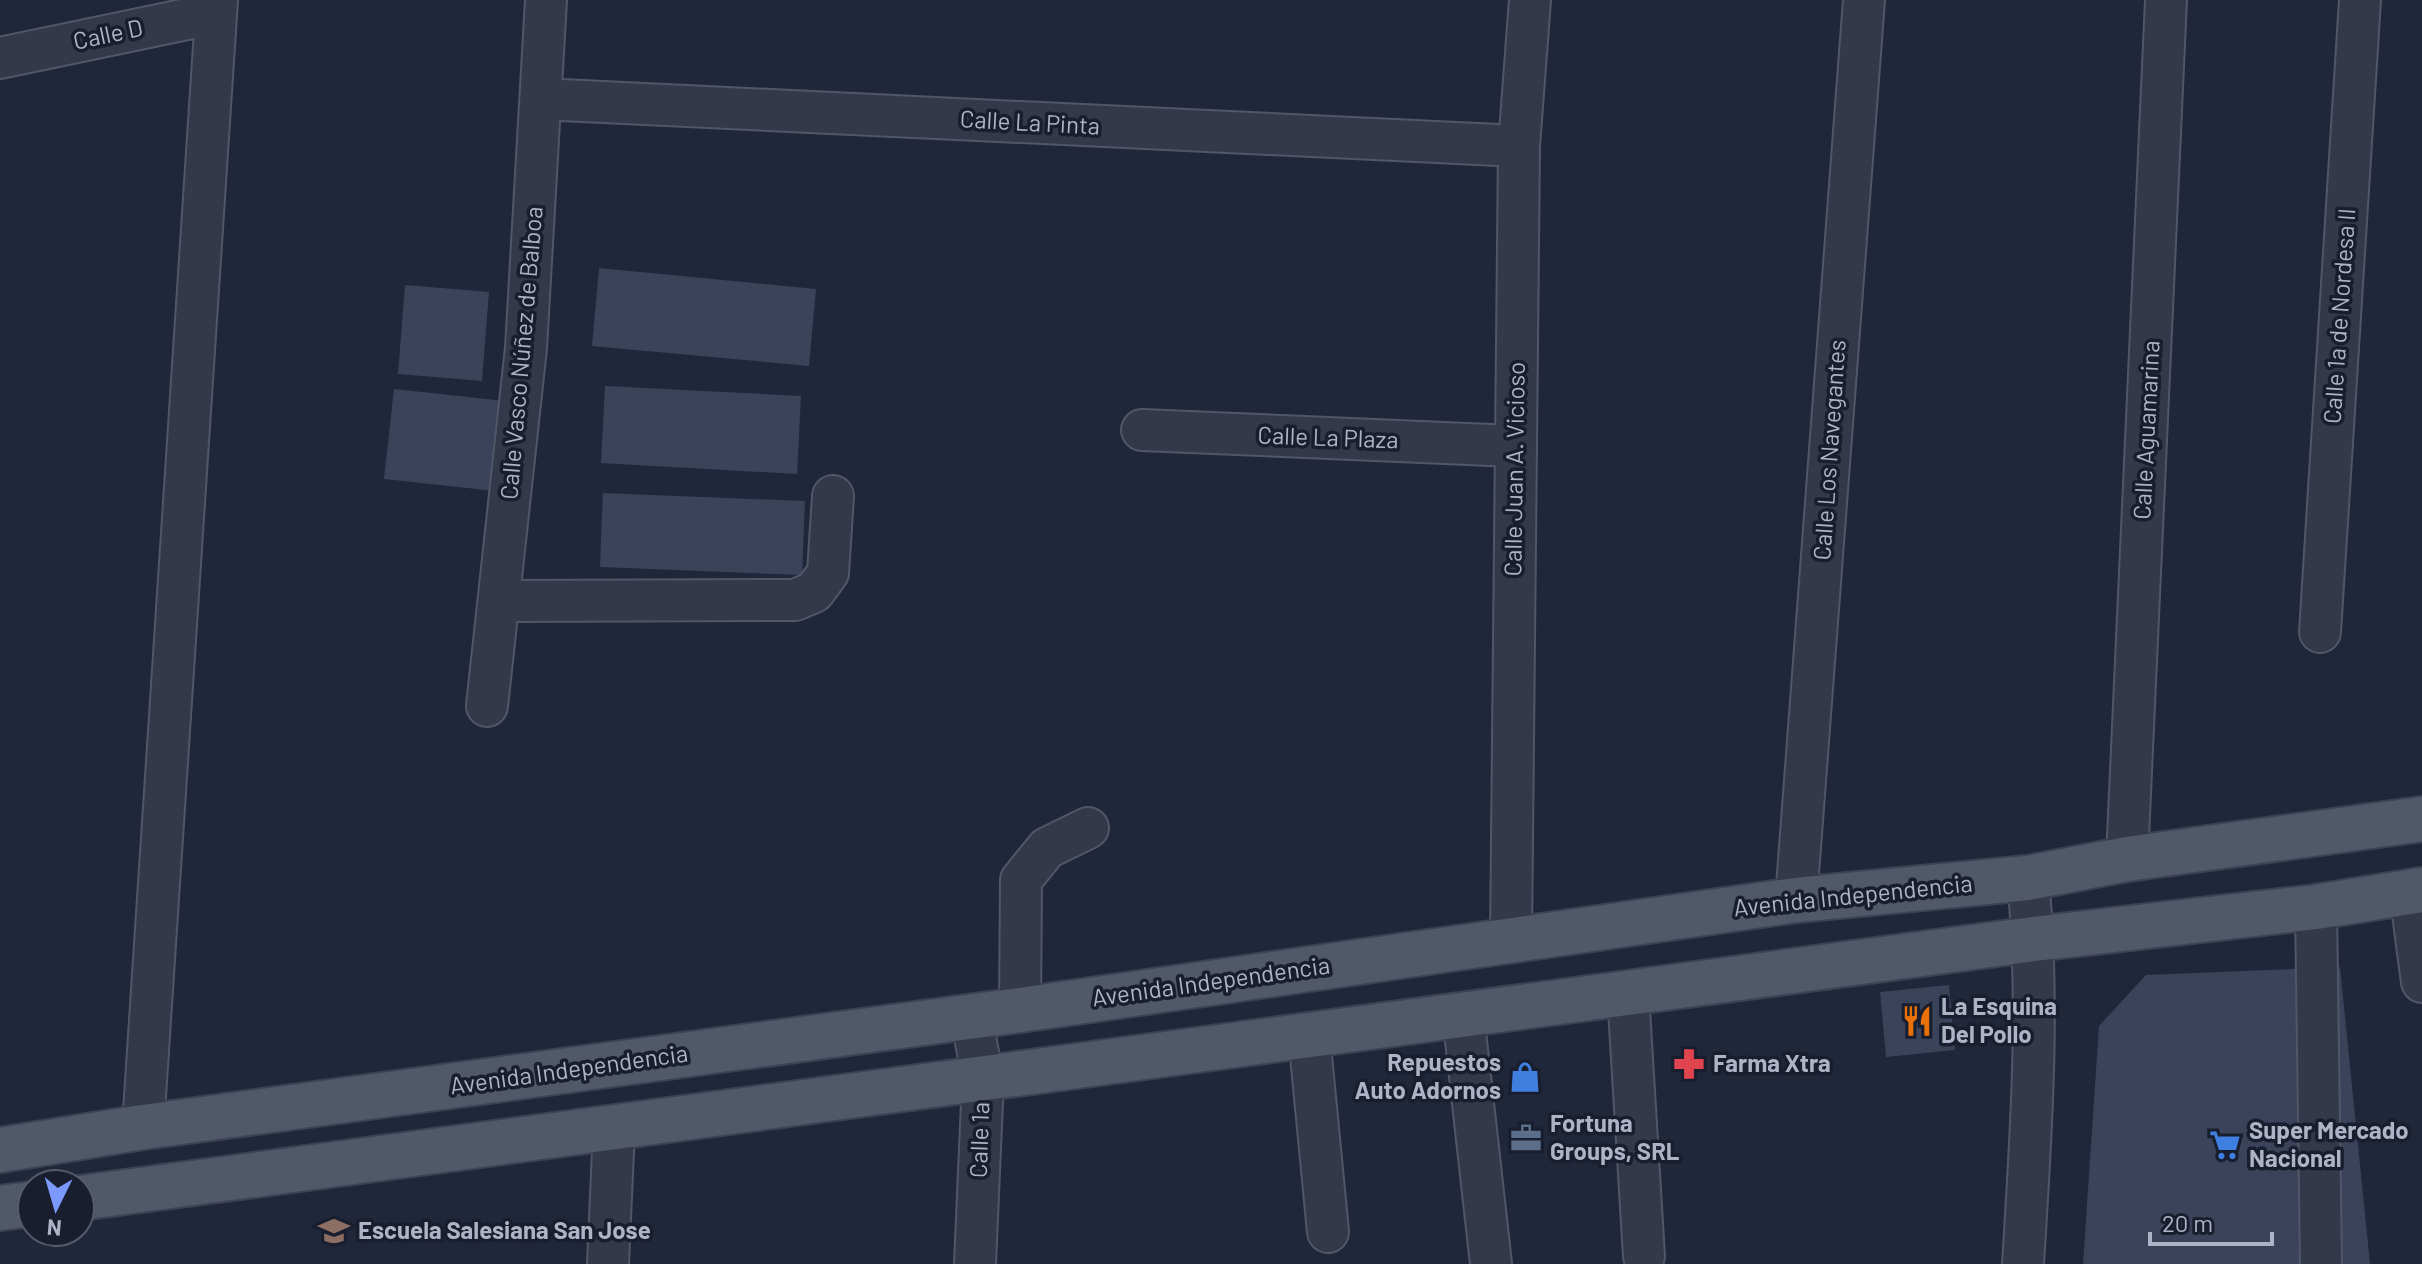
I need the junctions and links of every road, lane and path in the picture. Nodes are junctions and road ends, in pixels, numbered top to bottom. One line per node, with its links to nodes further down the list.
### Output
1 (546, 0): 8 (street, Calle Vasco Núñez de Balboa)
2 (1530, 0): 9 (street, Calle Juan A. Vicioso)
3 (1864, 0): 21 (street, Calle Los Navegantes)
4 (2166, 0): 18 (street, Calle Aguamarina)
5 (2360, 0): 14 (street, Calle 1a de Nordesa II)
6 (217, 6): 7 (street, Calle D); 32 (street)
7 (0, 58)
8 (541, 99): 9 (street, Calle La Pinta); 13 (street, Calle Vasco Núñez de Balboa)
9 (1519, 146): 11 (street, Calle Juan A. Vicioso)
10 (1142, 430): 11 (street, Calle La Plaza)
11 (1514, 446): 23 (street, Calle Juan A. Vicioso)
12 (833, 496): 13 (street)
13 (499, 601): 15 (street, Calle Vasco Núñez de Balboa)
14 (2320, 632)
15 (487, 706)
16 (2422, 819): 18 (main road, Avenida Independencia)
17 (1088, 828): 27 (street)
18 (2127, 859): 19 (main road, Avenida Independencia)
19 (2028, 878): 21 (main road, Avenida Independencia); 24 (street)
20 (2416, 891): 22 (main road); 25 (street)
21 (1796, 900): 23 (main road, Avenida Independencia)
22 (2316, 907): 24 (main road); 42 (street)
23 (1511, 939): 27 (main road, Avenida Independencia)
24 (2034, 939): 26 (main road); 41 (street)
25 (2422, 982)
26 (1628, 993): 28 (main road); 37 (street)
27 (1020, 1010): 29 (main road, Avenida Independencia)
28 (1463, 1014): 30 (main road); 40 (street)
29 (971, 1016): 31 (street, Calle 1a); 32 (main road, Avenida Independencia)
30 (1309, 1035): 31 (main road); 36 (street)
31 (983, 1079): 33 (main road); 39 (street, Calle 1a)
32 (143, 1127): 34 (main road, Avenida Independencia)
33 (614, 1128): 35 (main road); 38 (street)
34 (0, 1150)
35 (96, 1196)
36 (1328, 1232)
37 (1644, 1256)
38 (608, 1264)
39 (975, 1264)
40 (1491, 1264)
41 (2023, 1264)
42 (2321, 1264)

